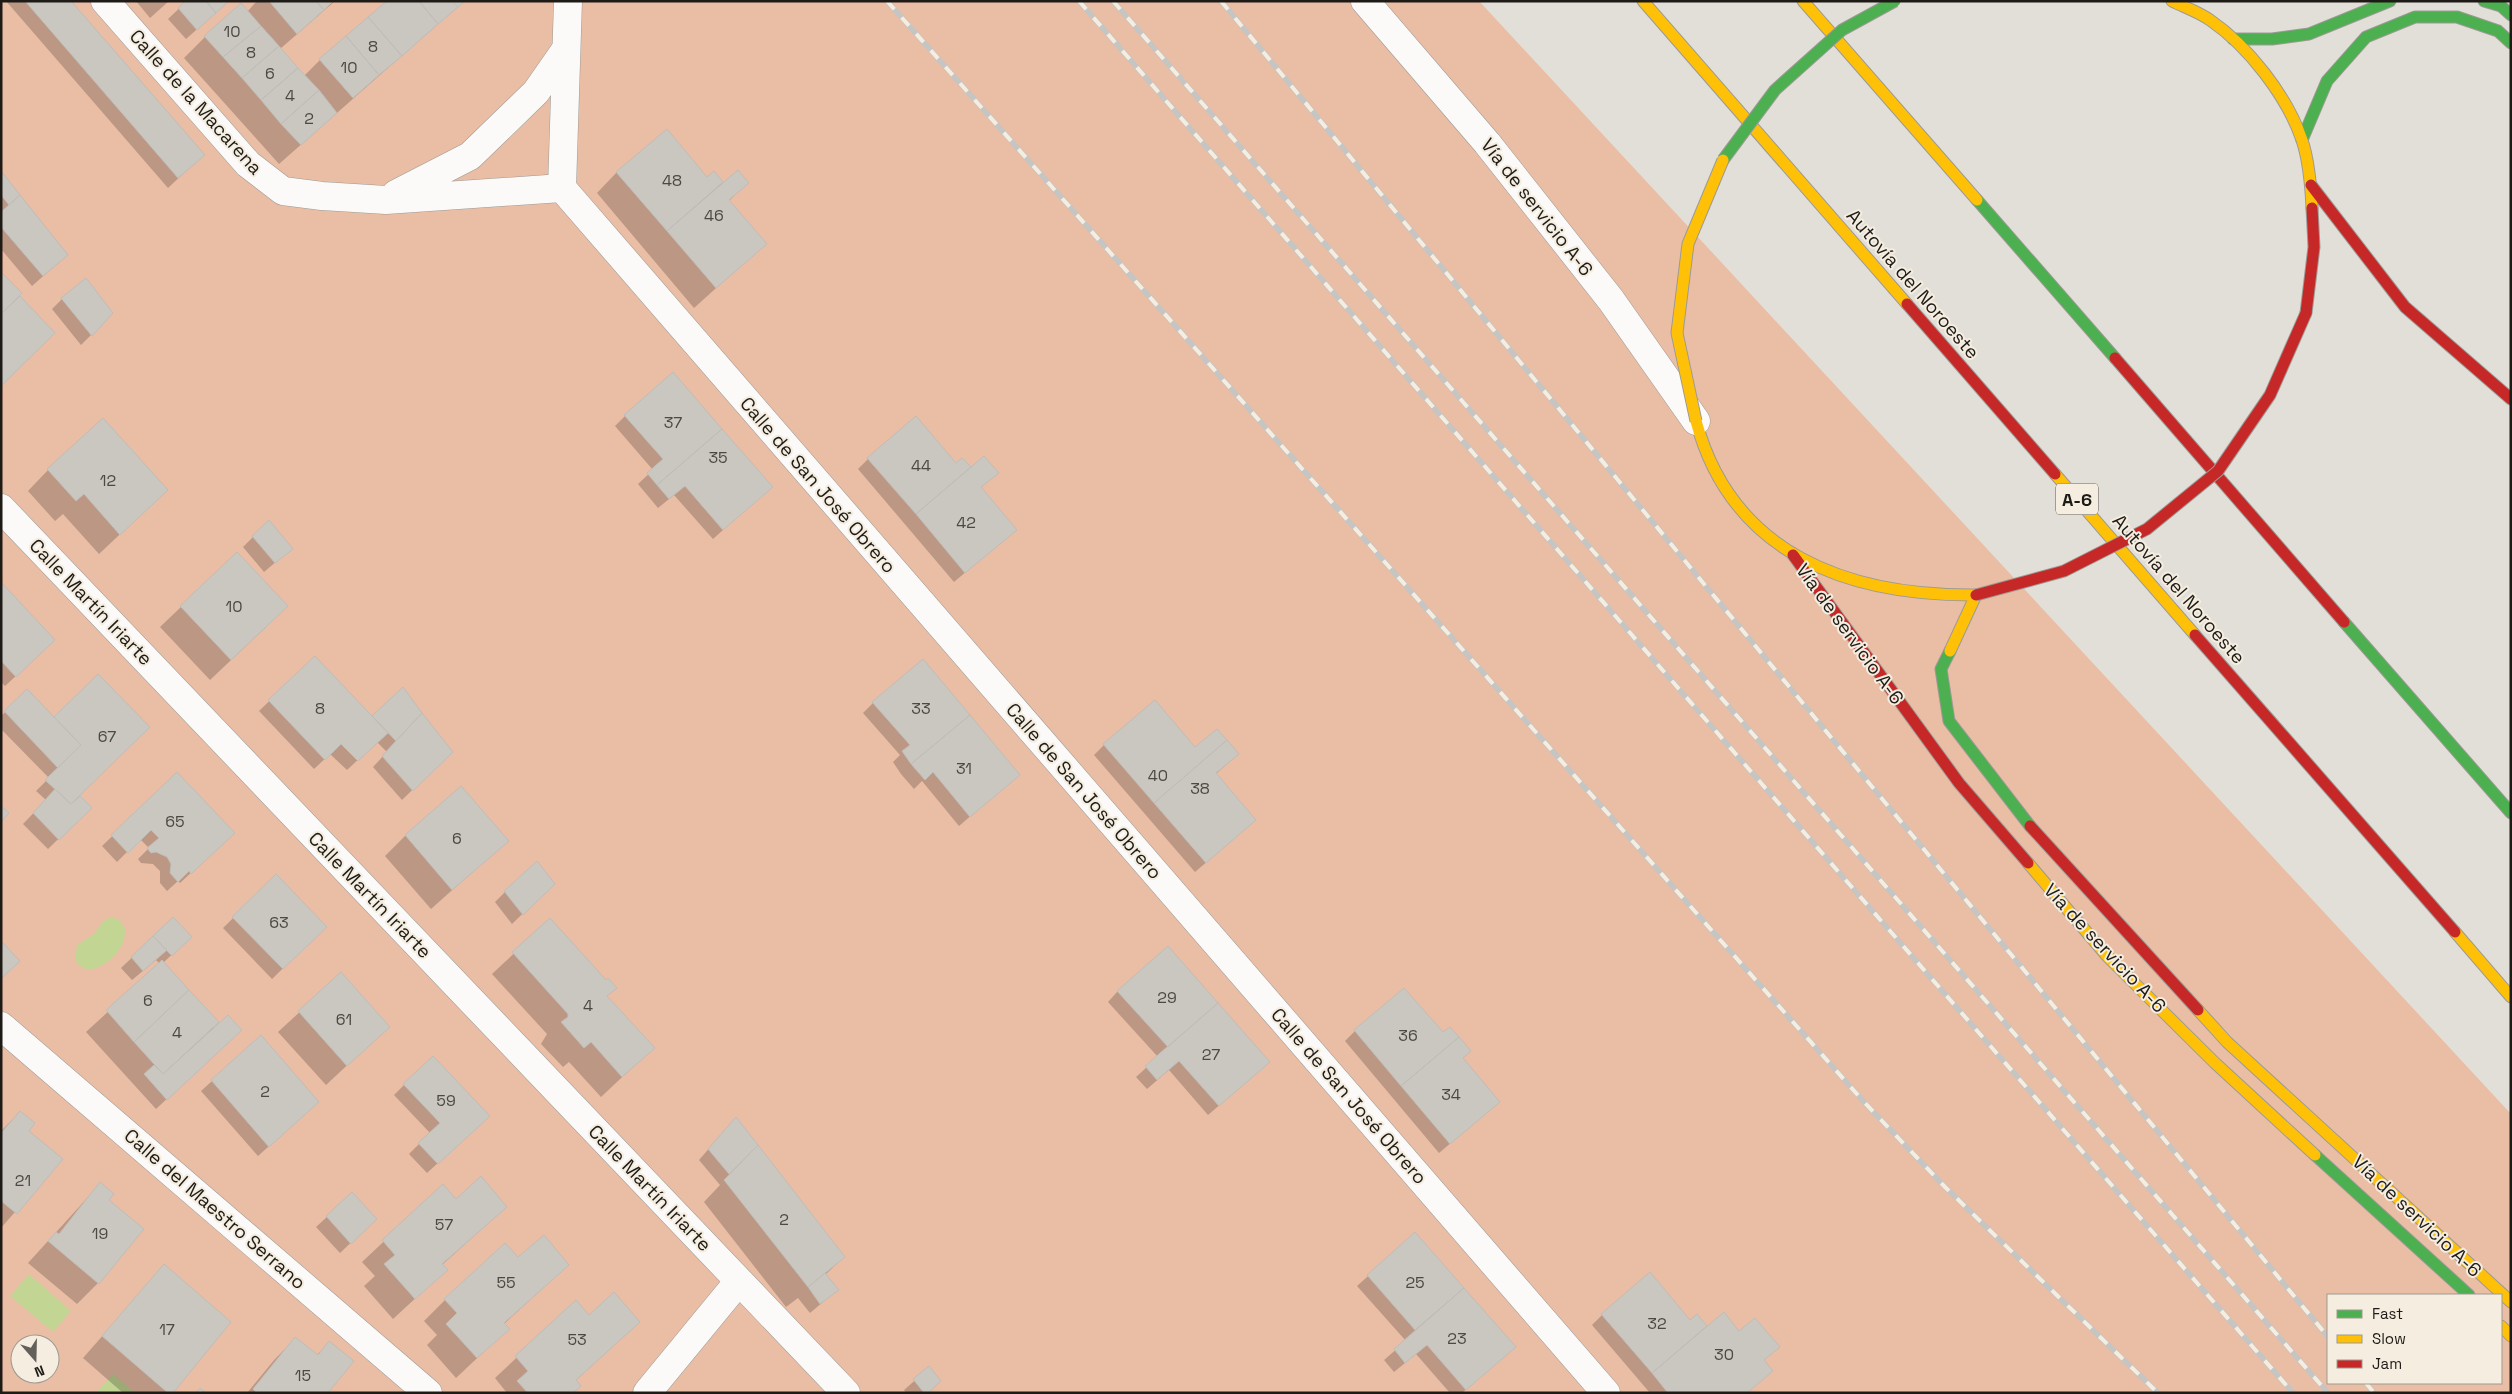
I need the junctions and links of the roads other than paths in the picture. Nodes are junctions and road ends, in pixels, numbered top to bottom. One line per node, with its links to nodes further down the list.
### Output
1 (105, 1): 17 (street, Calle de la Macarena)
2 (568, 1): 13 (street)
3 (1365, 1): 19 (street, Vía de servicio A-6)
4 (1643, 1): 26 (main road, Autovía del Noroeste / A-6)
5 (1803, 1): 23 (main road)
6 (1895, 1): 19 (main road, bridge)
7 (2390, 1): 11 (main road)
8 (2484, 1): 10 (main road)
9 (2178, 2): 11 (main road)
10 (2511, 15)
11 (2233, 40): 14 (main road)
12 (2511, 43): 14 (main road)
13 (566, 49): 16 (street); 17 (street)
14 (2302, 140): 15 (main road)
15 (2311, 185): 18 (main road); 22 (main road, bridge)
16 (562, 188): 17 (street, Calle de la Macarena); 36 (street, Calle de San José Obrero)
17 (386, 200)
18 (2511, 399)
19 (1696, 421): 21 (main road)
20 (1, 508): 28 (street, Calle Martín Iriarte)
21 (1792, 554): 22 (main road); 29 (main road, Vía de servicio A-6)
22 (1976, 595): 30 (main road, Vía de servicio A-6)
23 (2469, 765): 24 (main road); 25 (main road)
24 (2511, 806)
25 (2511, 813)
26 (2511, 997)
27 (1, 1026): 33 (street, Calle del Maestro Serrano)
28 (740, 1281): 34 (street); 35 (street, Calle Martín Iriarte)
29 (2468, 1294)
30 (2511, 1302)
31 (2502, 1327): 32 (main road)
32 (2511, 1336)
33 (428, 1393)
34 (647, 1393)
35 (846, 1393)
36 (1606, 1393)

